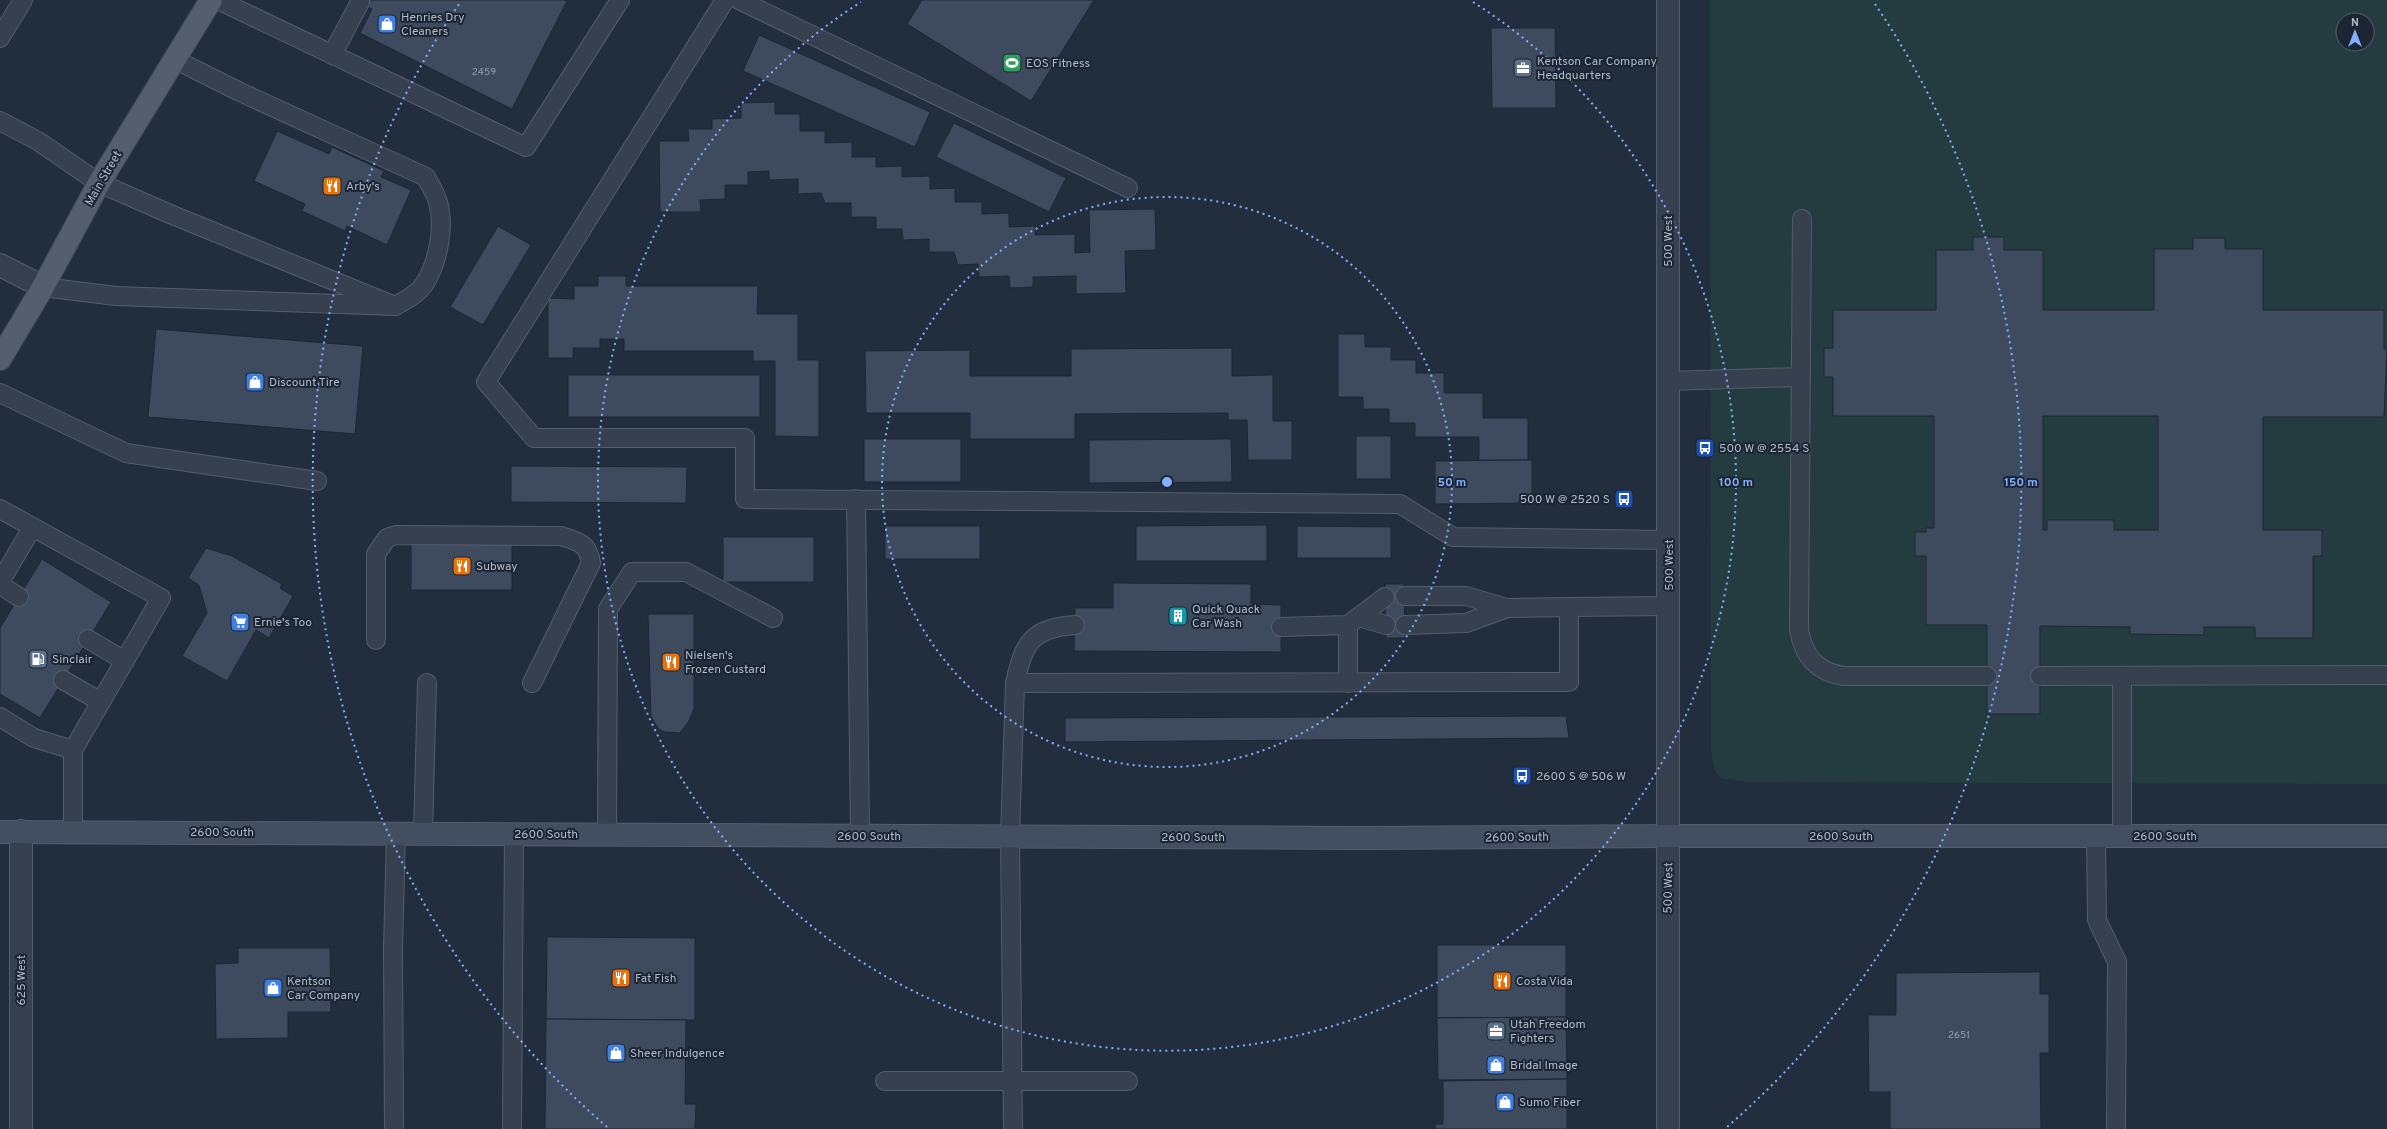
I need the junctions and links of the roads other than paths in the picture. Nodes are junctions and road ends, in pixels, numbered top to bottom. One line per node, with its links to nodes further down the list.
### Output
1 (24, 0): 9 (lane)
2 (211, 0): 11 (main road, Main Street)
3 (218, 0): 10 (lane)
4 (620, 0): 10 (lane)
5 (725, 0): 24 (lane)
6 (739, 0): 14 (lane)
7 (1668, 0): 21 (street, 500 West)
8 (360, 2): 10 (lane)
9 (0, 38)
10 (332, 56)
11 (174, 59): 13 (main road, Main Street); 18 (lane)
12 (0, 121): 13 (lane)
13 (99, 183): 17 (main road, Main Street); 18 (lane)
14 (1128, 188)
15 (1802, 219): 20 (lane)
16 (0, 265): 17 (street)
17 (43, 287): 18 (lane); 19 (main road, Main Street)
18 (395, 306)
19 (0, 359)
20 (1800, 377): 21 (lane); 46 (lane)
21 (1668, 380): 27 (street, 500 West)
22 (0, 393): 23 (lane)
23 (317, 481)
24 (856, 499): 27 (lane); 63 (lane)
25 (0, 509): 26 (lane)
26 (32, 528): 28 (lane); 44 (lane)
27 (1669, 540): 33 (street, 500 West)
28 (0, 582)
29 (0, 585): 31 (lane)
30 (1405, 596): 35 (lane)
31 (19, 597)
32 (1385, 597): 37 (lane)
33 (1669, 606): 34 (lane); 65 (street, 500 West)
34 (1570, 607): 35 (lane); 53 (lane)
35 (1507, 608): 40 (lane)
36 (774, 618): 62 (lane)
37 (1353, 621): 39 (lane); 41 (lane); 53 (lane)
38 (1074, 625): 52 (lane)
39 (1386, 625)
40 (1405, 625)
41 (1281, 626)
42 (88, 638): 44 (lane)
43 (376, 640): 51 (lane)
44 (125, 661): 54 (lane)
45 (2387, 675): 48 (lane)
46 (1987, 676)
47 (2040, 676): 48 (lane)
48 (2122, 676): 67 (lane)
49 (63, 680): 54 (lane)
50 (427, 683): 60 (lane)
51 (532, 683)
52 (1016, 683): 53 (lane); 64 (lane)
53 (1348, 683)
54 (101, 702): 56 (lane)
55 (0, 717): 56 (lane)
56 (73, 750): 57 (lane)
57 (74, 831): 58 (main road, 2600 South); 59 (main road, 2600 South)
58 (11, 832): 72 (street, 625 West)
59 (396, 833): 60 (main road, 2600 South); 73 (lane)
60 (422, 833): 61 (main road, 2600 South)
61 (514, 834): 62 (main road, 2600 South); 74 (lane)
62 (607, 835): 63 (main road, 2600 South)
63 (860, 836): 64 (main road, 2600 South)
64 (1010, 836): 65 (main road, 2600 South); 70 (lane)
65 (1669, 836): 66 (main road, 2600 South); 76 (street, 500 West)
66 (2096, 836): 67 (main road, 2600 South); 77 (lane)
67 (2122, 836): 68 (main road, 2600 South)
68 (2387, 836)
69 (885, 1080): 70 (lane)
70 (1013, 1080): 71 (lane); 75 (lane)
71 (1128, 1080)
72 (21, 1129)
73 (394, 1129)
74 (512, 1129)
75 (1013, 1129)
76 (1668, 1129)
77 (2116, 1129)

